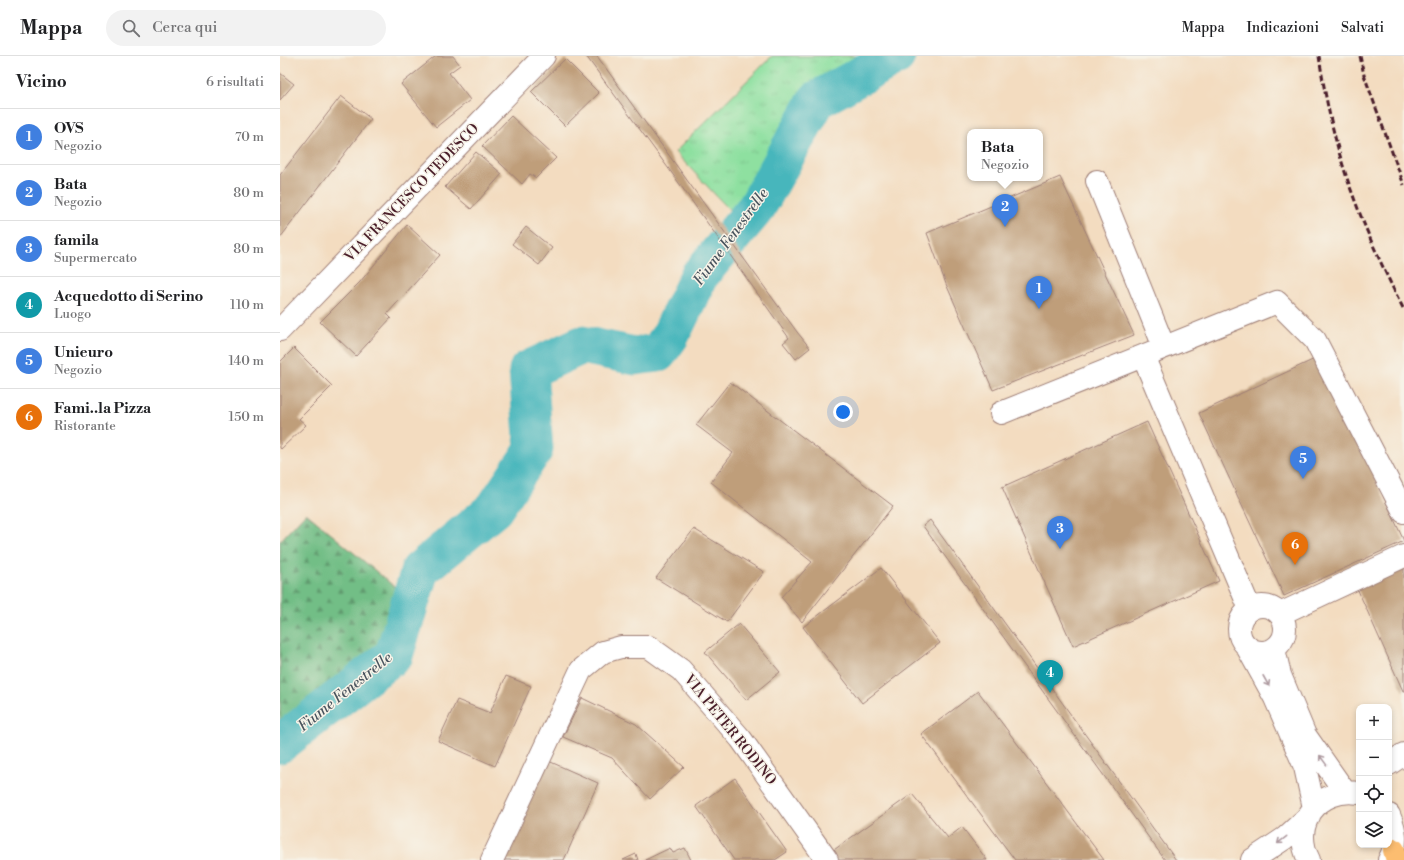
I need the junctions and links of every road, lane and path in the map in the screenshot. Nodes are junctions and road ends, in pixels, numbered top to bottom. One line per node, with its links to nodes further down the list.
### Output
1 (544, 56): 3 (street, VIA FRANCESCO TEDESCO)
2 (1097, 182): 4 (street)
3 (280, 330)
4 (1164, 347): 5 (street); 7 (street)
5 (1143, 356): 6 (street); 9 (street)
6 (1001, 413)
7 (1404, 512)
8 (1404, 556): 10 (street)
9 (1250, 609): 10 (street); 11 (street)
10 (1280, 614): 12 (street)
11 (1247, 647): 12 (street); 16 (street, one-way to 16)
12 (1274, 649): 15 (street, one-way to 12)
13 (1404, 754): 14 (street)
14 (1392, 762)
15 (1353, 790): 16 (street)
16 (1311, 812): 21 (street, one-way to 21); 22 (street)
17 (1392, 822): 18 (street)
18 (1396, 848)
19 (492, 860): 20 (street, VIA PETER RODINO)
20 (827, 860)
21 (1252, 860)
22 (1309, 860)

